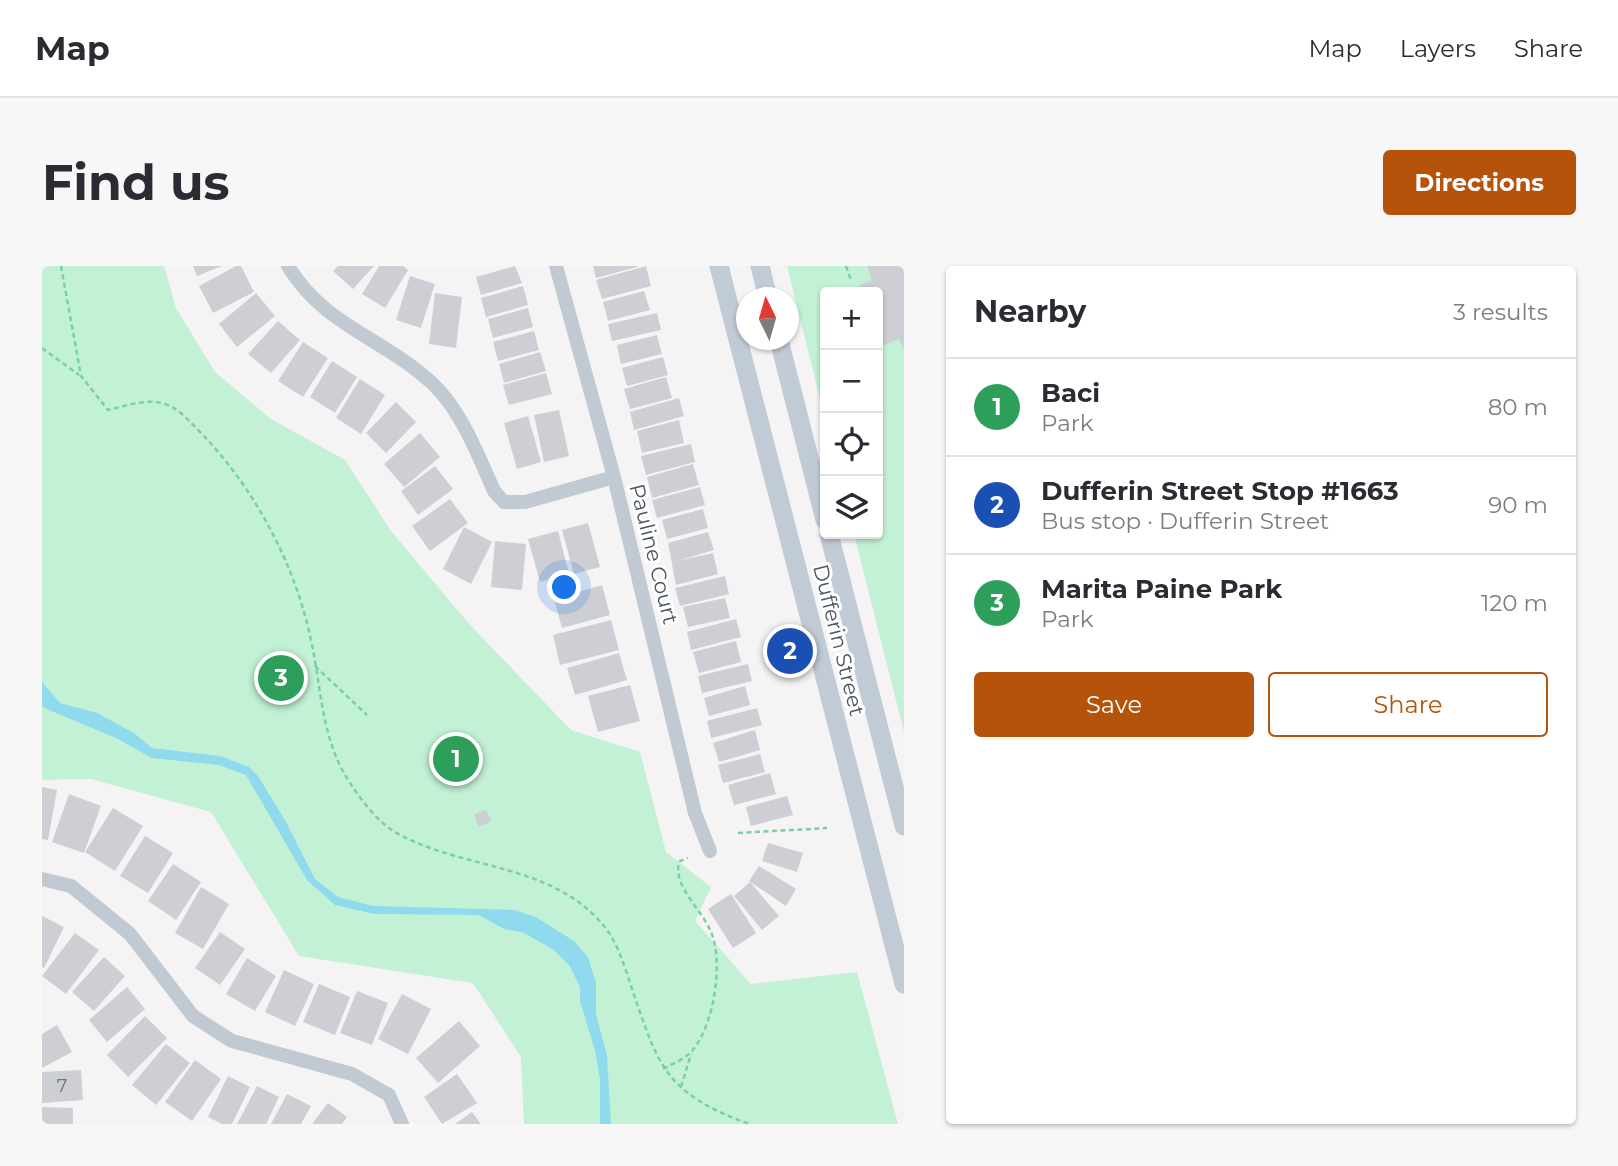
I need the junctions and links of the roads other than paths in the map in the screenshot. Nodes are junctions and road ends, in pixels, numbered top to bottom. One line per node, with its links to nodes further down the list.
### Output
1 (288, 266): 7 (street)
2 (556, 266): 7 (street, Pauline Court)
3 (719, 266): 13 (main road, Dufferin Street)
4 (760, 266): 5 (main road)
5 (765, 287)
6 (782, 350): 8 (main road)
7 (614, 477): 11 (street, Pauline Court)
8 (820, 500)
9 (830, 539): 10 (main road, Dufferin Street)
10 (904, 825)
11 (710, 851)
12 (42, 879): 14 (street)
13 (904, 984)
14 (402, 1124)

